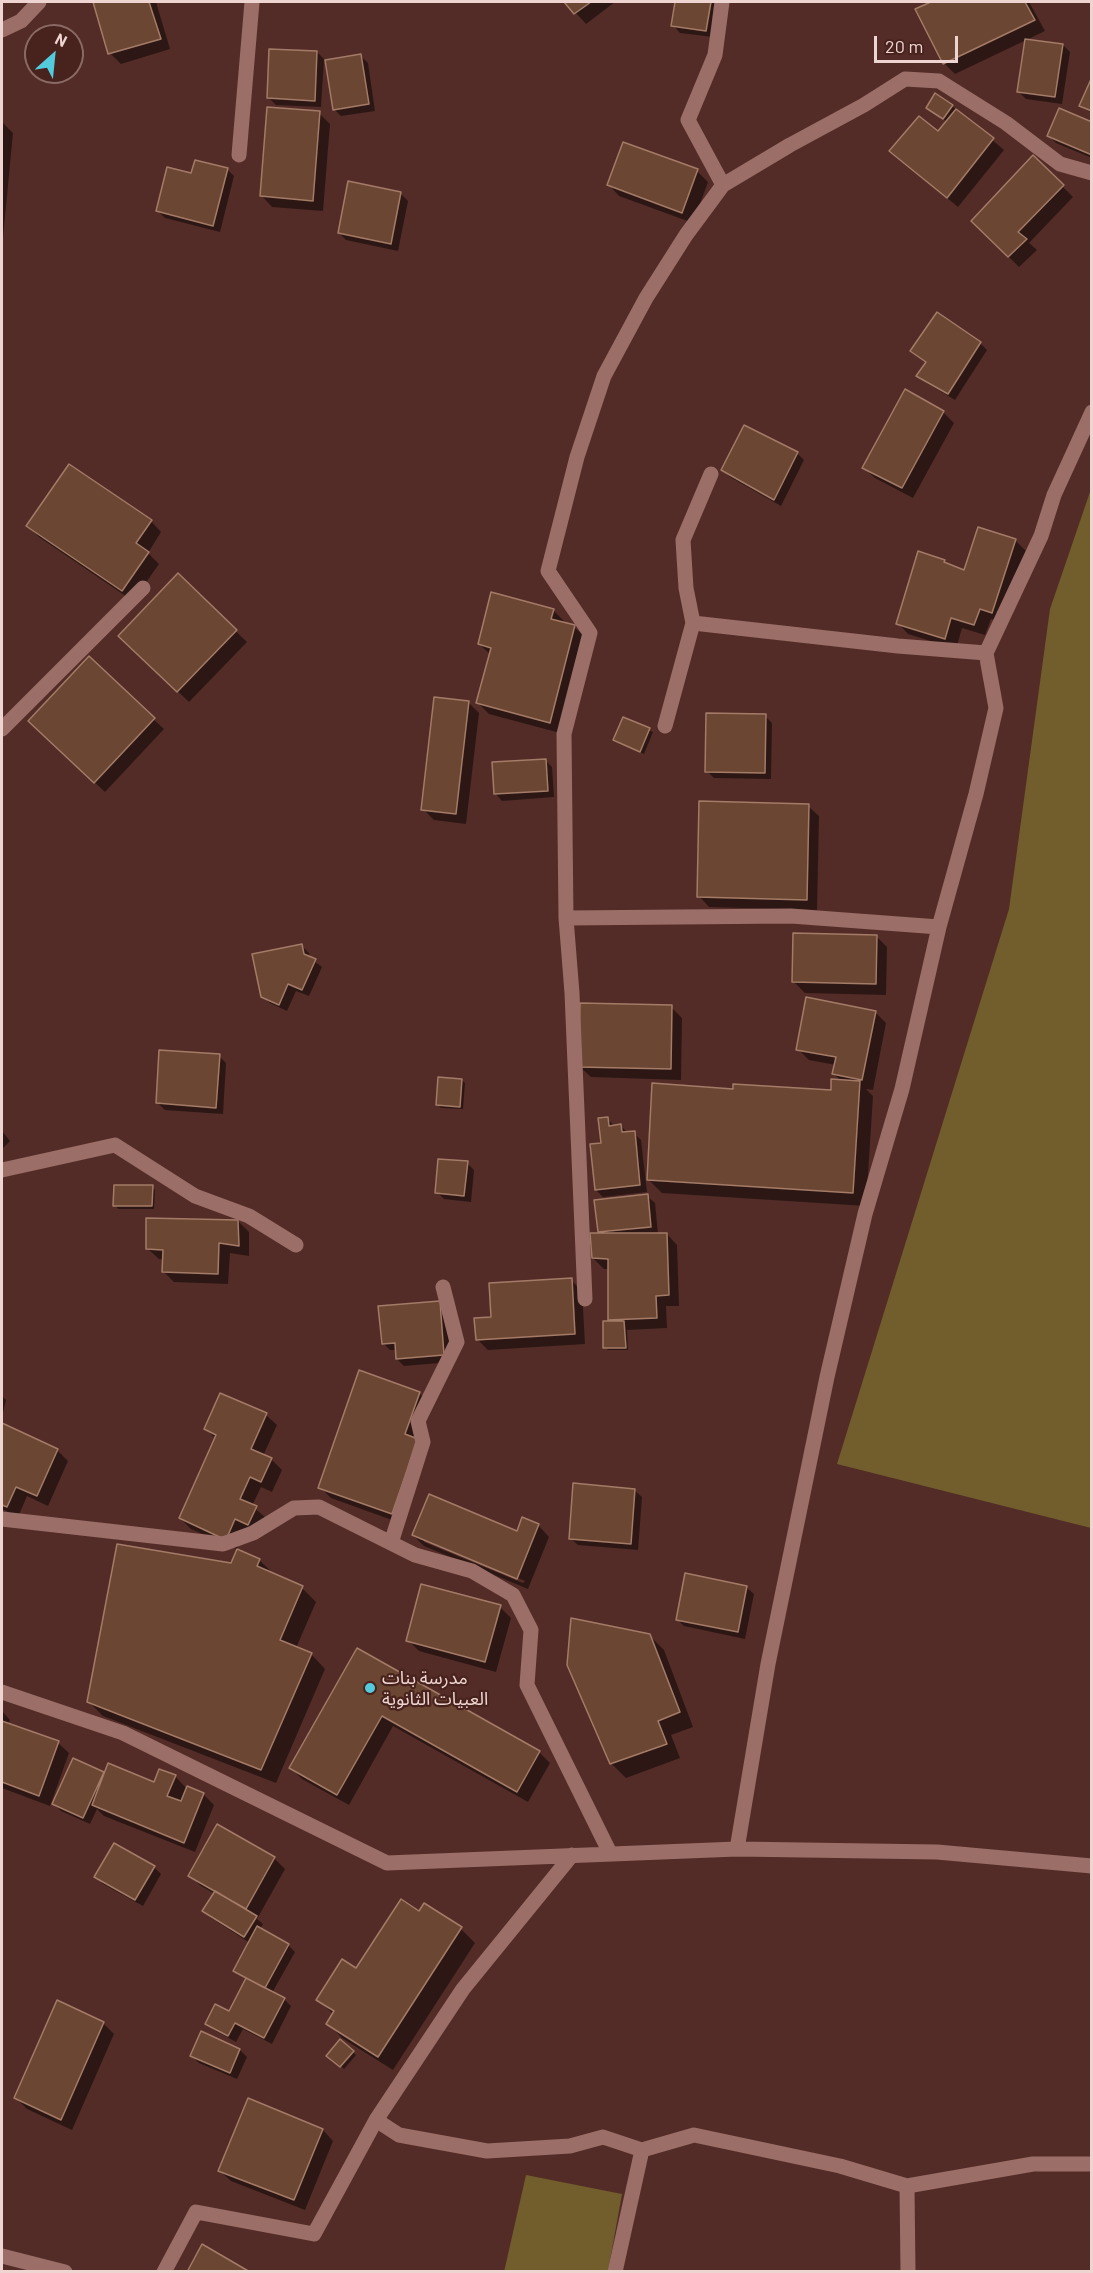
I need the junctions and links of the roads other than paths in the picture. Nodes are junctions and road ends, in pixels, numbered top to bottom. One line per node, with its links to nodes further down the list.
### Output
1 (39, 2): 4 (street)
2 (252, 2): 5 (street)
3 (722, 2): 7 (street)
4 (2, 30)
5 (240, 155)
6 (1092, 173): 7 (street)
7 (723, 185): 15 (street)
8 (1092, 412): 12 (street)
9 (711, 474): 11 (street)
10 (143, 588): 14 (street)
11 (693, 623): 12 (street); 13 (street)
12 (986, 653): 16 (street)
13 (665, 726)
14 (2, 729)
15 (566, 918): 16 (street); 20 (street)
16 (939, 927): 24 (street)
17 (2, 1170): 18 (street)
18 (296, 1245)
19 (443, 1287): 22 (street)
20 (585, 1299)
21 (2, 1520): 22 (street)
22 (391, 1543): 25 (street)
23 (2, 1692): 26 (street)
24 (737, 1849): 25 (street); 27 (street)
25 (610, 1853): 26 (street)
26 (572, 1854): 28 (street)
27 (1092, 1866)
28 (376, 2120): 29 (street); 34 (street)
29 (642, 2150): 31 (street); 35 (street)
30 (1092, 2164): 31 (street)
31 (907, 2186): 36 (street)
32 (2, 2256): 33 (street)
33 (65, 2271)
34 (164, 2271)
35 (615, 2271)
36 (908, 2271)

